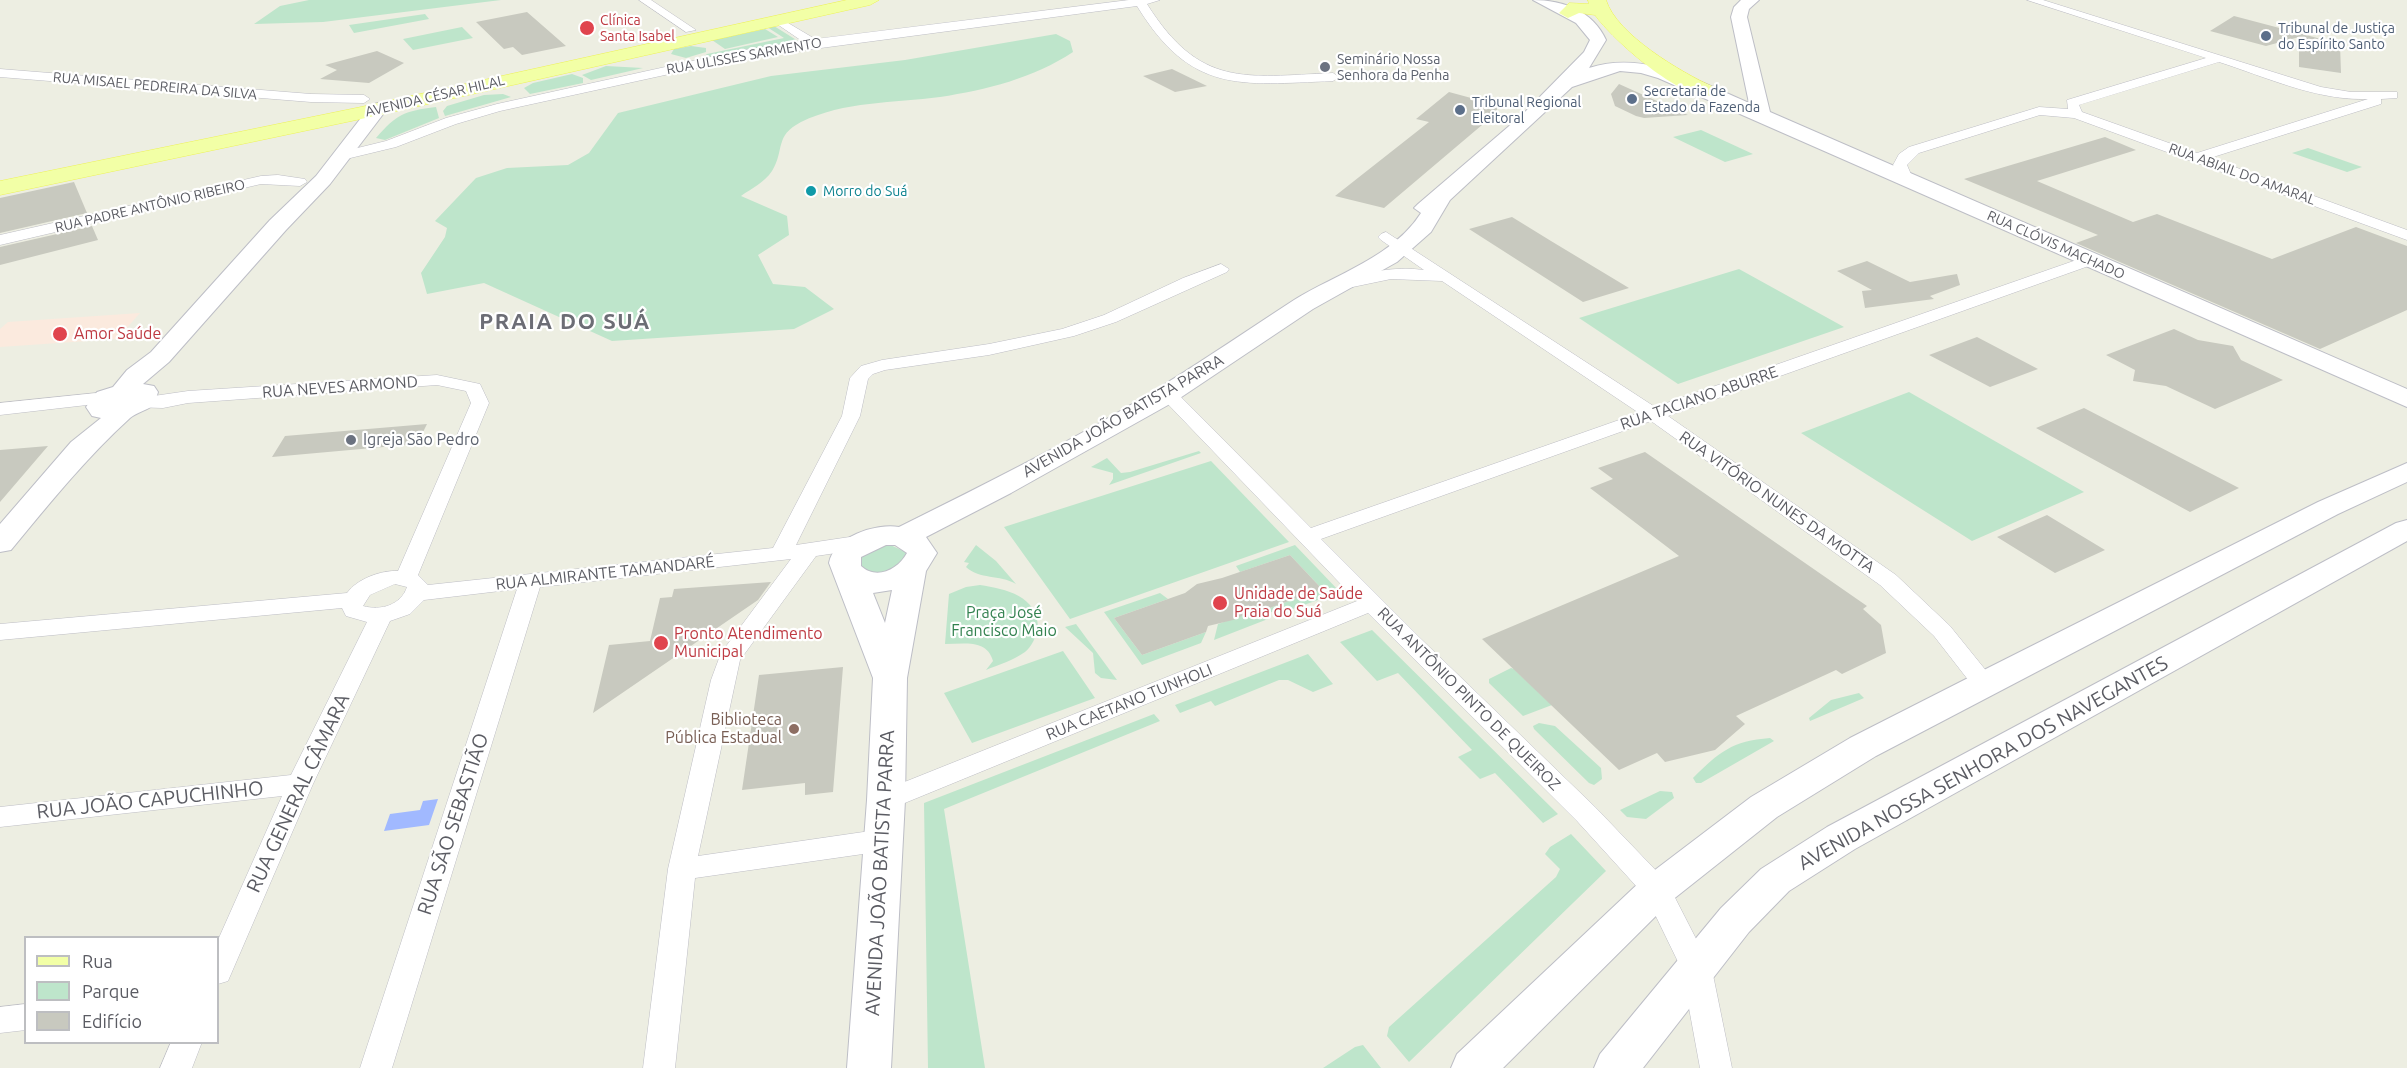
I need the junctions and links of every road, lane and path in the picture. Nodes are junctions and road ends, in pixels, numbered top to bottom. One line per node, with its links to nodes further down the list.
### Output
1 (644, 0): 12 (street)
2 (828, 0): 12 (main road, AVENIDA CÉSAR HILAL)
3 (870, 0): 11 (main road, AVENIDA CÉSAR HILAL)
4 (1155, 0): 8 (street, RUA ULISSES SARMENTO)
5 (1541, 0): 10 (main road, AVENIDA JOÃO BATISTA PARRA)
6 (1751, 0): 27 (main road)
7 (2032, 0): 15 (street)
8 (1140, 2): 13 (street, RUA ULISSES SARMENTO); 17 (street)
9 (1599, 5): 10 (main road); 14 (main road)
10 (1568, 13): 18 (main road, AVENIDA JOÃO BATISTA PARRA)
11 (778, 20): 13 (street); 24 (main road, AVENIDA CÉSAR HILAL)
12 (690, 30): 24 (main road, AVENIDA CÉSAR HILAL)
13 (813, 43): 28 (street, RUA ULISSES SARMENTO)
14 (1636, 47): 18 (main road, AVENIDA JOÃO BATISTA PARRA); 21 (main road)
15 (2217, 59): 19 (street); 26 (street)
16 (0, 73): 23 (street, RUA MISAEL PEDREIRA DA SILVA)
17 (1333, 77)
18 (1566, 83): 21 (main road, RUA CLÓVIS MACHADO); 37 (main road, AVENIDA JOÃO BATISTA PARRA)
19 (2319, 90): 22 (street); 25 (street)
20 (2407, 90): 22 (street)
21 (1706, 91): 27 (main road, RUA CLÓVIS MACHADO)
22 (2393, 95): 25 (street)
23 (313, 104): 24 (main road, AVENIDA CÉSAR HILAL); 30 (main road, AVENIDA CÉSAR HILAL)
24 (368, 107): 28 (main road); 33 (main road, AVENIDA CÉSAR HILAL)
25 (2339, 113): 29 (street)
26 (2076, 114): 29 (street, RUA ABIAIL DO AMARAL); 31 (street, RUA ABIAIL DO AMARAL)
27 (1761, 115): 31 (main road, RUA CLÓVIS MACHADO)
28 (339, 149): 32 (main road); 34 (main road)
29 (2196, 158): 35 (street, RUA ABIAIL DO AMARAL)
30 (0, 176)
31 (1906, 179): 38 (main road, RUA CLÓVIS MACHADO)
32 (300, 182): 34 (main road); 36 (street, RUA PADRE ANTÔNIO RIBEIRO)
33 (0, 188)
34 (278, 225): 47 (main road)
35 (2407, 236)
36 (0, 240)
37 (1394, 242): 40 (main road, AVENIDA JOÃO BATISTA PARRA); 41 (street, RUA VITÓRIO NUNES DA MOTTA); 42 (main road, AVENIDA JOÃO BATISTA PARRA)
38 (2091, 260): 43 (main road, RUA CLÓVIS MACHADO); 49 (street, RUA TACIANO ABURRE)
39 (1221, 269): 56 (street)
40 (1340, 285): 41 (street, RUA VITÓRIO NUNES DA MOTTA); 42 (main road, AVENIDA JOÃO BATISTA PARRA)
41 (1458, 285): 49 (street, RUA VITÓRIO NUNES DA MOTTA)
42 (1305, 304): 45 (main road, AVENIDA JOÃO BATISTA PARRA)
43 (2369, 382): 44 (main road); 46 (main road, RUA CLÓVIS MACHADO); 50 (main road)
44 (2407, 392)
45 (1168, 394): 53 (street, RUA ANTÔNIO PINTO DE QUEIROZ); 57 (main road, AVENIDA JOÃO BATISTA PARRA)
46 (2407, 399)
47 (122, 401): 48 (street, RUA NEVES ARMOND); 55 (main road); 60 (street, RUA NEVES ARMOND)
48 (0, 409)
49 (1653, 414): 53 (street, RUA TACIANO ABURRE); 66 (street, RUA VITÓRIO NUNES DA MOTTA)
50 (2407, 414)
51 (2407, 471): 66 (main road)
52 (2407, 529): 74 (main road, AVENIDA NOSSA SENHORA DOS NAVEGANTES)
53 (1308, 536): 62 (street, RUA ANTÔNIO PINTO DE QUEIROZ)
54 (863, 542): 56 (street, RUA ALMIRANTE TAMANDARÉ); 57 (main road); 58 (main road)
55 (0, 543)
56 (797, 554): 58 (street, RUA ALMIRANTE TAMANDARÉ); 59 (street, RUA ALMIRANTE TAMANDARÉ); 71 (street)
57 (912, 554): 58 (main road); 65 (main road, AVENIDA JOÃO BATISTA PARRA)
58 (847, 569): 65 (main road, AVENIDA JOÃO BATISTA PARRA)
59 (531, 580): 60 (street, RUA ALMIRANTE TAMANDARÉ); 79 (street, RUA SÃO SEBASTIÃO)
60 (412, 585): 61 (street, RUA ALMIRANTE TAMANDARÉ); 63 (street)
61 (353, 600): 63 (street); 64 (street)
62 (1372, 603): 68 (street, RUA CAETANO TUNHOLI); 72 (street, RUA ANTÔNIO PINTO DE QUEIROZ)
63 (381, 616): 67 (street, RUA GENERAL CÂMARA)
64 (0, 632)
65 (890, 678): 68 (main road, AVENIDA JOÃO BATISTA PARRA)
66 (1984, 684): 72 (main road)
67 (300, 784): 69 (street, RUA JOÃO CAPUCHINHO); 73 (street, RUA GENERAL CÂMARA)
68 (886, 800): 70 (main road, AVENIDA JOÃO BATISTA PARRA)
69 (0, 817)
70 (884, 840): 71 (street); 81 (main road, AVENIDA JOÃO BATISTA PARRA)
71 (682, 868): 80 (street)
72 (1657, 891): 74 (street, RUA ANTÔNIO PINTO DE QUEIROZ); 82 (main road)
73 (219, 970)
74 (1697, 970): 83 (main road, AVENIDA NOSSA SENHORA DOS NAVEGANTES); 84 (street, RUA ANTÔNIO PINTO DE QUEIROZ)
75 (24, 1017): 76 (street)
76 (0, 1020)
77 (186, 1044): 78 (street)
78 (176, 1068)
79 (376, 1068)
80 (659, 1068)
81 (869, 1068)
82 (1473, 1068)
83 (1616, 1068)
84 (1716, 1068)

